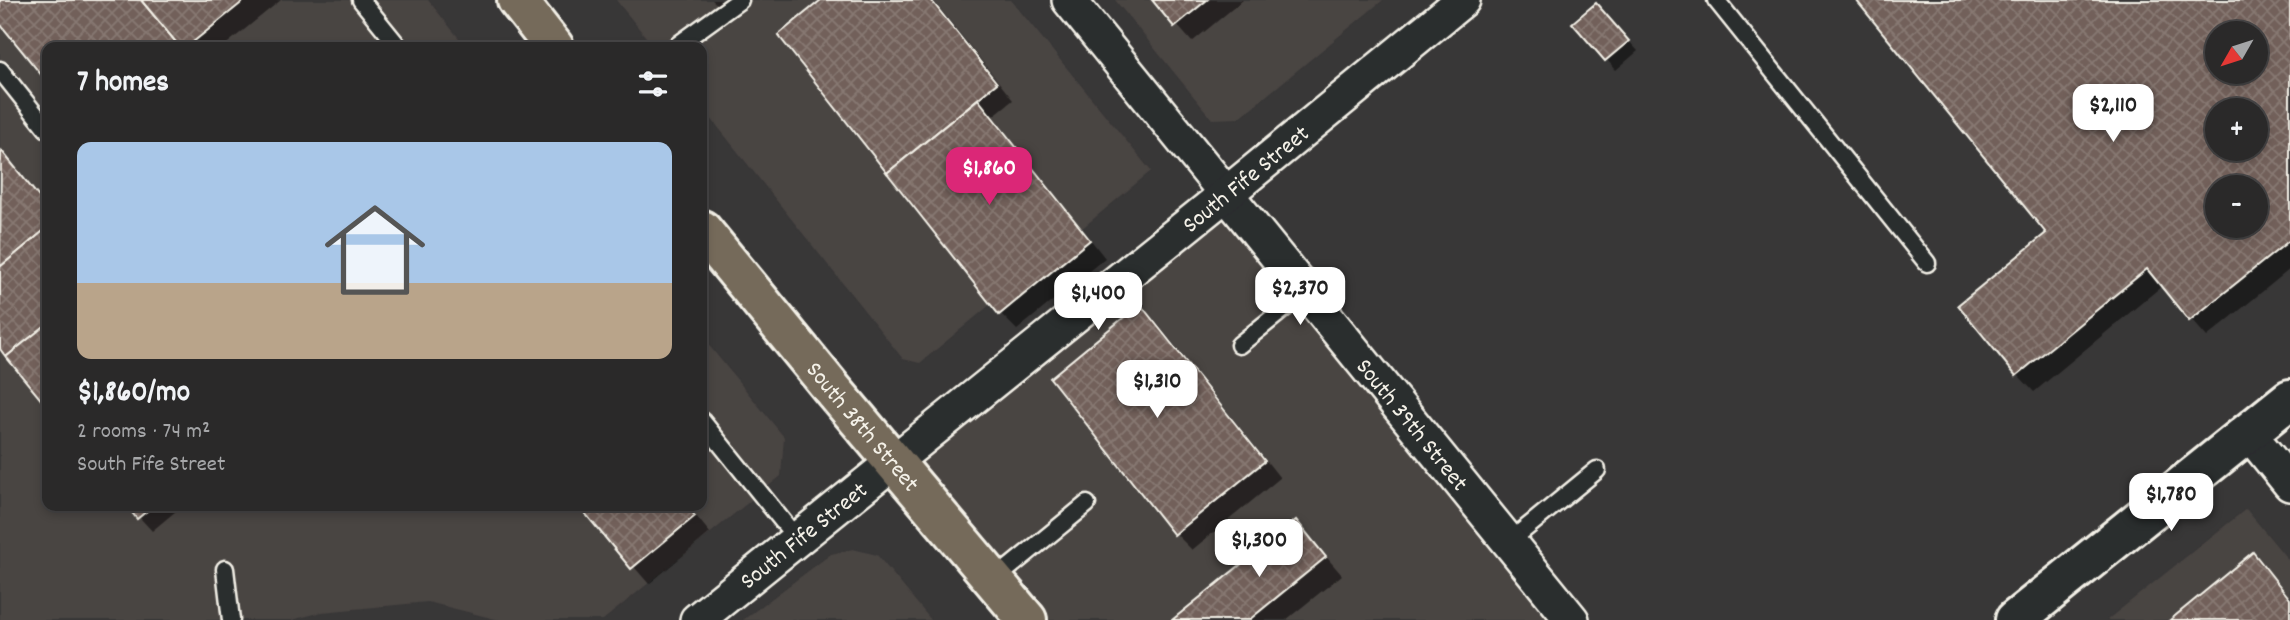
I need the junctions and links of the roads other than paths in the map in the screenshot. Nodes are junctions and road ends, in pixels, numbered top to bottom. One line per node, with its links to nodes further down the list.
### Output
1 (361, 0): 7 (lane)
2 (517, 0): 8 (main road)
3 (740, 0): 9 (lane)
4 (1069, 0): 12 (street, South 39th Street)
5 (1463, 0): 12 (street, South Fife Street)
6 (1716, 0): 14 (lane)
7 (395, 42)
8 (545, 42)
9 (682, 42)
10 (0, 70): 11 (lane)
11 (42, 123)
12 (1226, 194): 15 (street, South 39th Street); 20 (street, South Fife Street)
13 (707, 236): 20 (main road, South 38th Street)
14 (1927, 263)
15 (1306, 291): 16 (lane); 25 (street, South 39th Street)
16 (1239, 345)
17 (2290, 399): 19 (main road)
18 (707, 427): 24 (lane)
19 (2248, 432): 22 (street); 32 (main road)
20 (894, 461): 24 (street, South Fife Street); 27 (main road, South 38th Street)
21 (1597, 470): 25 (lane)
22 (2290, 484)
23 (1087, 504): 27 (lane)
24 (797, 539): 29 (street, South Fife Street)
25 (1508, 542): 31 (street, South 39th Street)
26 (225, 569): 28 (lane)
27 (994, 580): 30 (main road, South 38th Street)
28 (231, 620)
29 (697, 620)
30 (1027, 620)
31 (1572, 620)
32 (2015, 620)

